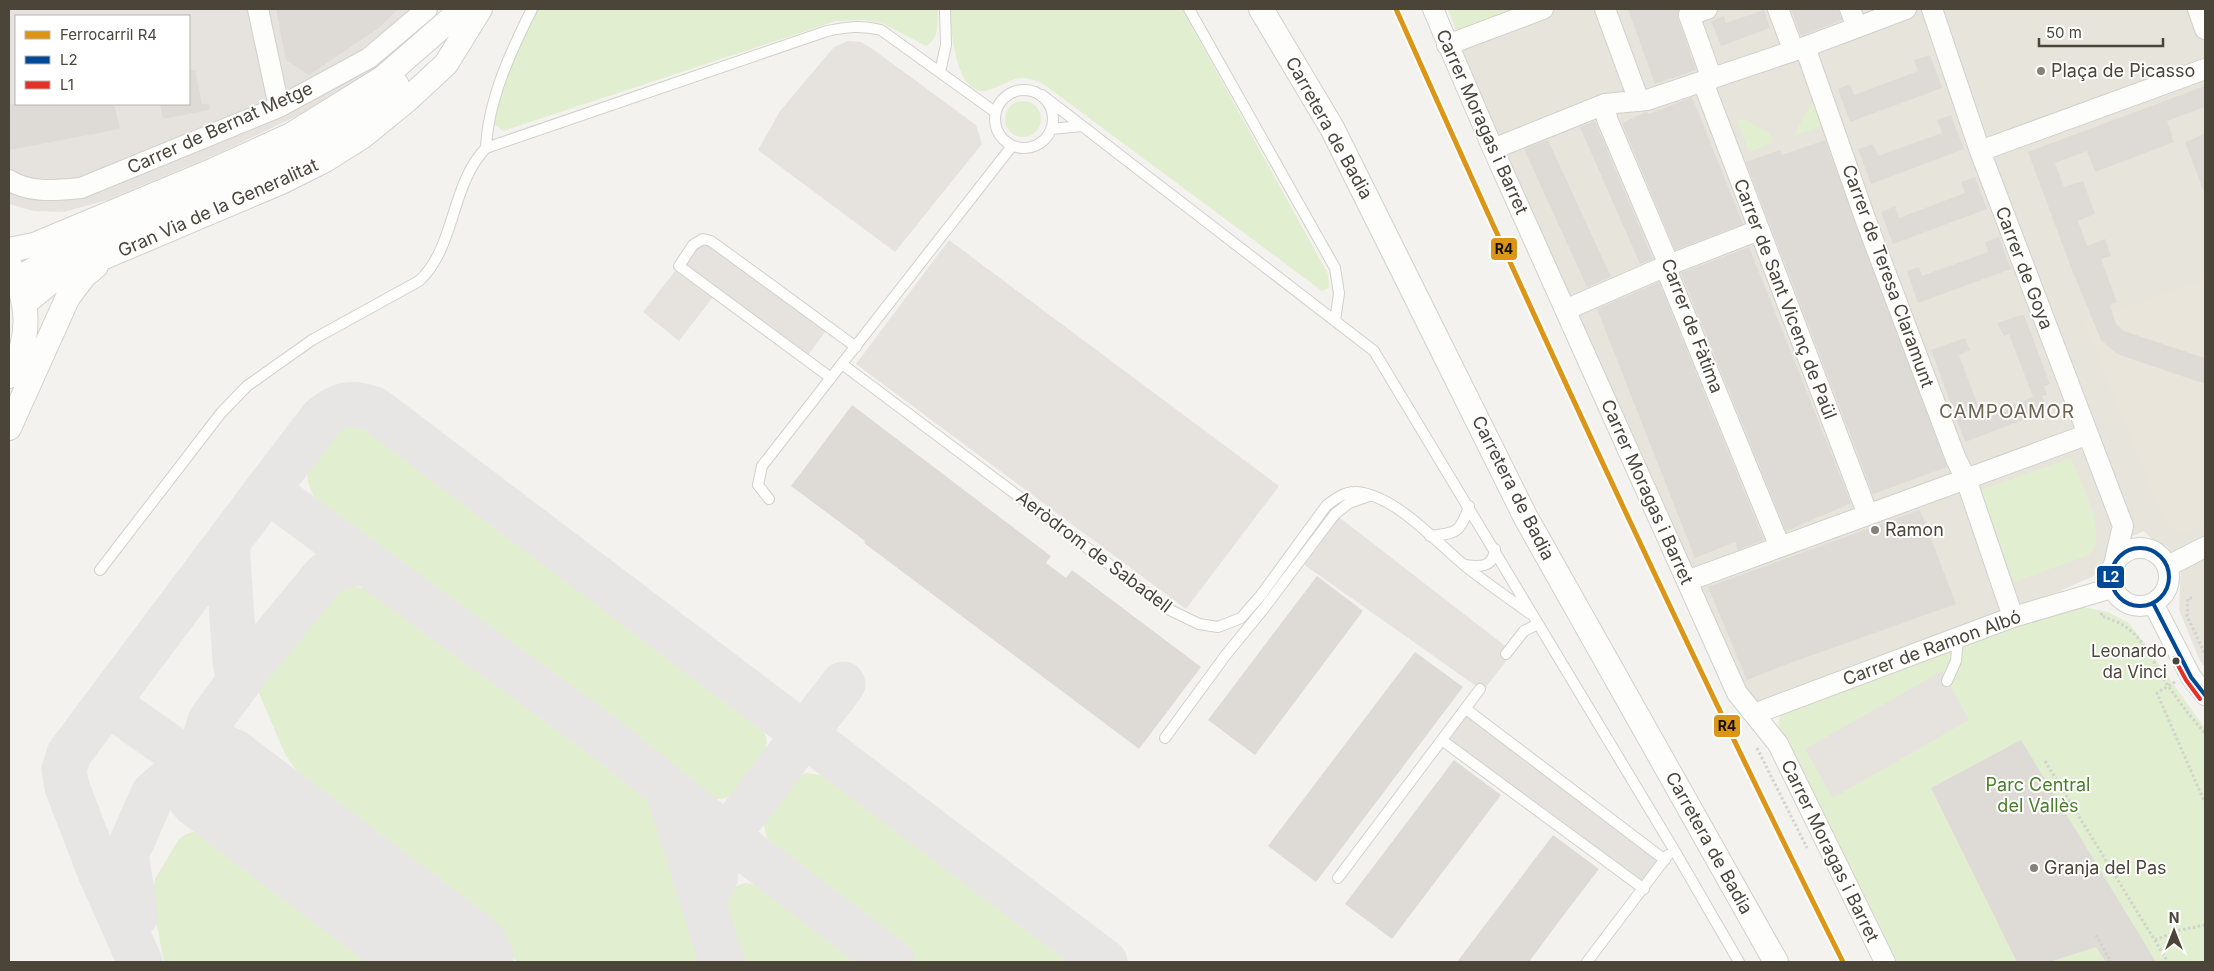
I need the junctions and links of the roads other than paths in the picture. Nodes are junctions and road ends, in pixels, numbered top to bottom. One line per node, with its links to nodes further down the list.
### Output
1 (258, 9): 27 (street)
2 (427, 9): 27 (street, Carrer de Bernat Metge)
3 (480, 9): 38 (street, Gran Via de la Generalitat)
4 (532, 9): 32 (lane)
5 (945, 9): 22 (lane)
6 (1189, 9): 44 (lane)
7 (1261, 9): 86 (street, Carretera de Badia)
8 (1433, 9): 19 (street, Carrer Moragas i Barret)
9 (1543, 9): 19 (street)
10 (1605, 9): 25 (street)
11 (1707, 9): 23 (street, Carrer de Sant Vicenç de Paül)
12 (1778, 9): 20 (street, Carrer de Teresa Claramunt)
13 (1906, 9): 17 (street)
14 (1932, 9): 34 (street, Carrer de Goya)
15 (2198, 9): 18 (street)
16 (456, 13): 37 (street, Gran Via de la Generalitat); 41 (street)
17 (1853, 18): 20 (street)
18 (2205, 29)
19 (1447, 46): 33 (street, Carrer Moragas i Barret)
20 (1799, 48): 23 (street); 51 (street, Carrer de Teresa Claramunt)
21 (2205, 69): 34 (street)
22 (940, 72): 28 (lane); 32 (lane)
23 (1708, 80): 25 (street); 36 (street, Carrer de Sant Vicenç de Paül)
24 (1042, 95): 28 (lane); 29 (lane); 30 (lane)
25 (1639, 101): 26 (street)
26 (1605, 104): 33 (street); 40 (street, Carrer de Fàtima)
27 (279, 107): 35 (street, Carrer de Bernat Metge)
28 (995, 112): 31 (lane)
29 (1082, 126): 30 (lane); 44 (lane)
30 (1051, 129): 31 (lane)
31 (1012, 146): 45 (lane)
32 (486, 148): 65 (lane)
33 (1493, 149): 43 (street, Carrer Moragas i Barret)
34 (1980, 151): 50 (street, Carrer de Goya)
35 (9, 180)
36 (1759, 230): 40 (street); 55 (street, Carrer de Sant Vicenç de Paül)
37 (9, 250)
38 (106, 258): 42 (street, Gran Via de la Generalitat); 49 (street)
39 (9, 264): 42 (street)
40 (1666, 266): 43 (street); 58 (street, Carrer de Fàtima)
41 (31, 271)
42 (25, 303): 47 (street)
43 (1565, 310): 66 (street, Carrer Moragas i Barret)
44 (1335, 321): 54 (lane)
45 (856, 347): 46 (lane); 48 (lane)
46 (842, 364): 48 (lane); 52 (lane, Aeròdrom de Sabadell)
47 (9, 376)
48 (831, 378): 53 (lane)
49 (9, 428)
50 (2086, 435): 51 (street); 56 (street, Carrer de Goya)
51 (1966, 479): 55 (street); 69 (street, Carrer de Teresa Claramunt)
52 (1372, 495): 57 (lane); 78 (lane)
53 (769, 499)
54 (1469, 506): 57 (lane); 60 (lane)
55 (1868, 515): 58 (street)
56 (2123, 526): 61 (street, Carrer de Goya); 62 (street)
57 (1430, 536): 63 (lane)
58 (1780, 547): 66 (street)
59 (2205, 547): 64 (street)
60 (1495, 549): 63 (lane); 70 (lane)
61 (2150, 549): 62 (street); 64 (street)
62 (2115, 560): 67 (street)
63 (1464, 564): 70 (lane)
64 (2168, 566): 68 (street)
65 (100, 570)
66 (1686, 581): 77 (street, Carrer Moragas i Barret)
67 (2112, 588): 68 (street); 69 (street, Carrer de Ramon Albó)
68 (2153, 603): 75 (street)
69 (2013, 617): 71 (street, Carrer de Ramon Albó)
70 (1536, 620): 72 (lane); 80 (lane)
71 (1958, 638): 73 (lane); 77 (street, Carrer de Ramon Albó)
72 (1506, 654)
73 (1947, 681)
74 (1480, 689): 76 (lane)
75 (2205, 695)
76 (1466, 708): 79 (lane); 81 (lane)
77 (1754, 714): 87 (street, Carrer Moragas i Barret)
78 (1165, 738)
79 (1443, 741): 82 (lane); 83 (lane)
80 (1673, 848): 81 (lane); 85 (lane)
81 (1665, 860): 83 (lane)
82 (1338, 878)
83 (1644, 888): 84 (lane)
84 (1588, 962)
85 (1739, 962)
86 (1776, 962)
87 (1885, 962)

